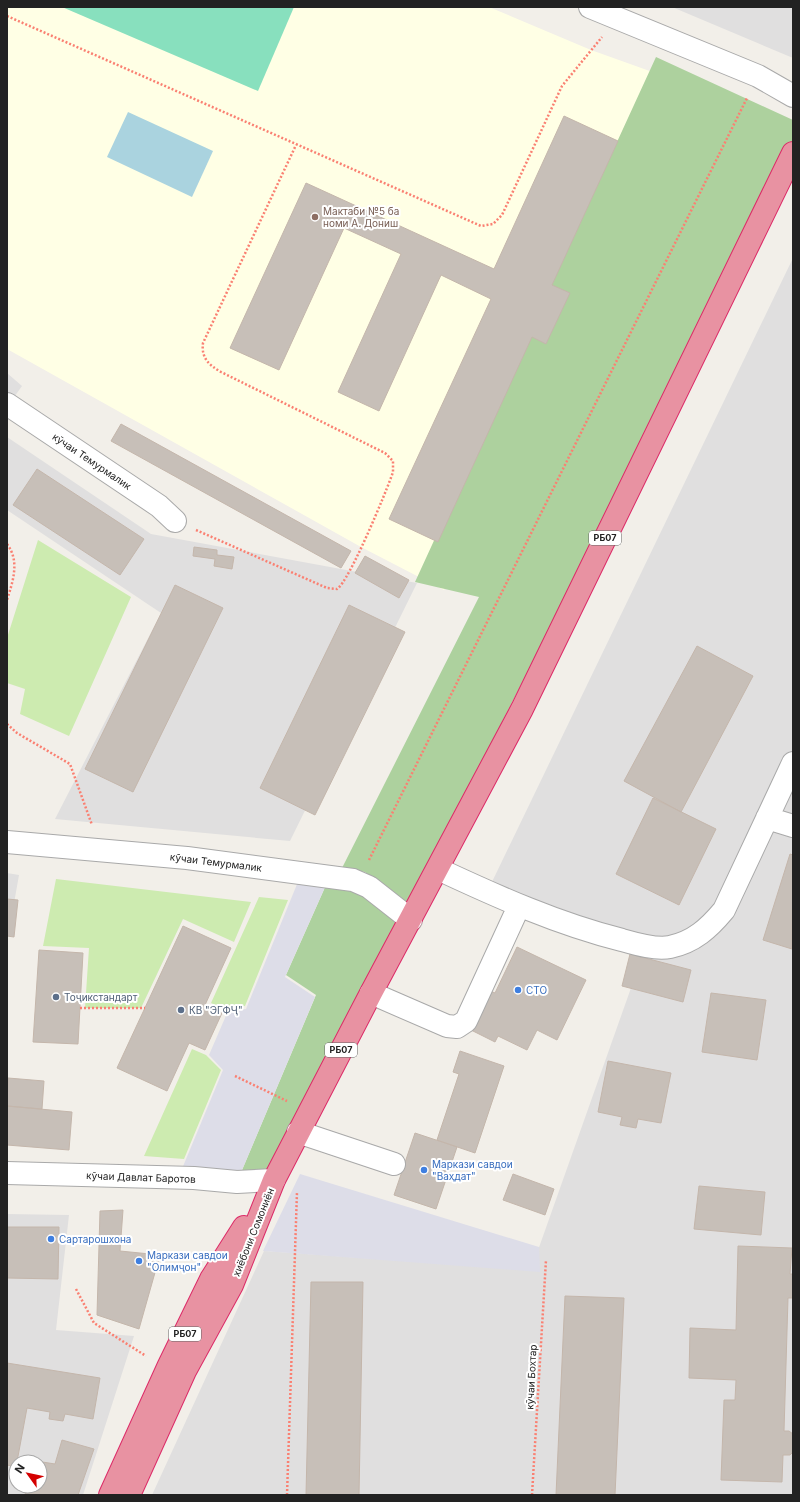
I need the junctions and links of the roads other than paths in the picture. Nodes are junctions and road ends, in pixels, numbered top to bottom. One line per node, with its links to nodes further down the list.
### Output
1 (590, 7): 2 (street)
2 (793, 96)
3 (793, 153): 10 (highway, РБ07)
4 (7, 404): 5 (street, кӯчаи Темурмалик)
5 (175, 521)
6 (793, 763): 7 (street)
7 (767, 818): 8 (street); 11 (street)
8 (793, 826)
9 (7, 842): 12 (street, кӯчаи Темурмалик)
10 (438, 869): 11 (street); 12 (highway, РБ07)
11 (518, 906): 13 (street)
12 (411, 920): 13 (highway, РБ07)
13 (371, 993): 14 (highway, РБ07)
14 (298, 1132): 15 (street); 17 (highway, РБ07)
15 (394, 1164)
16 (7, 1173): 17 (street, кӯчаи Давлат Баротов)
17 (274, 1180): 18 (highway, хиёбони Сомониён / РБ07); 19 (highway, хиёбони Сомониён / РБ07)
18 (110, 1495)
19 (129, 1495)

